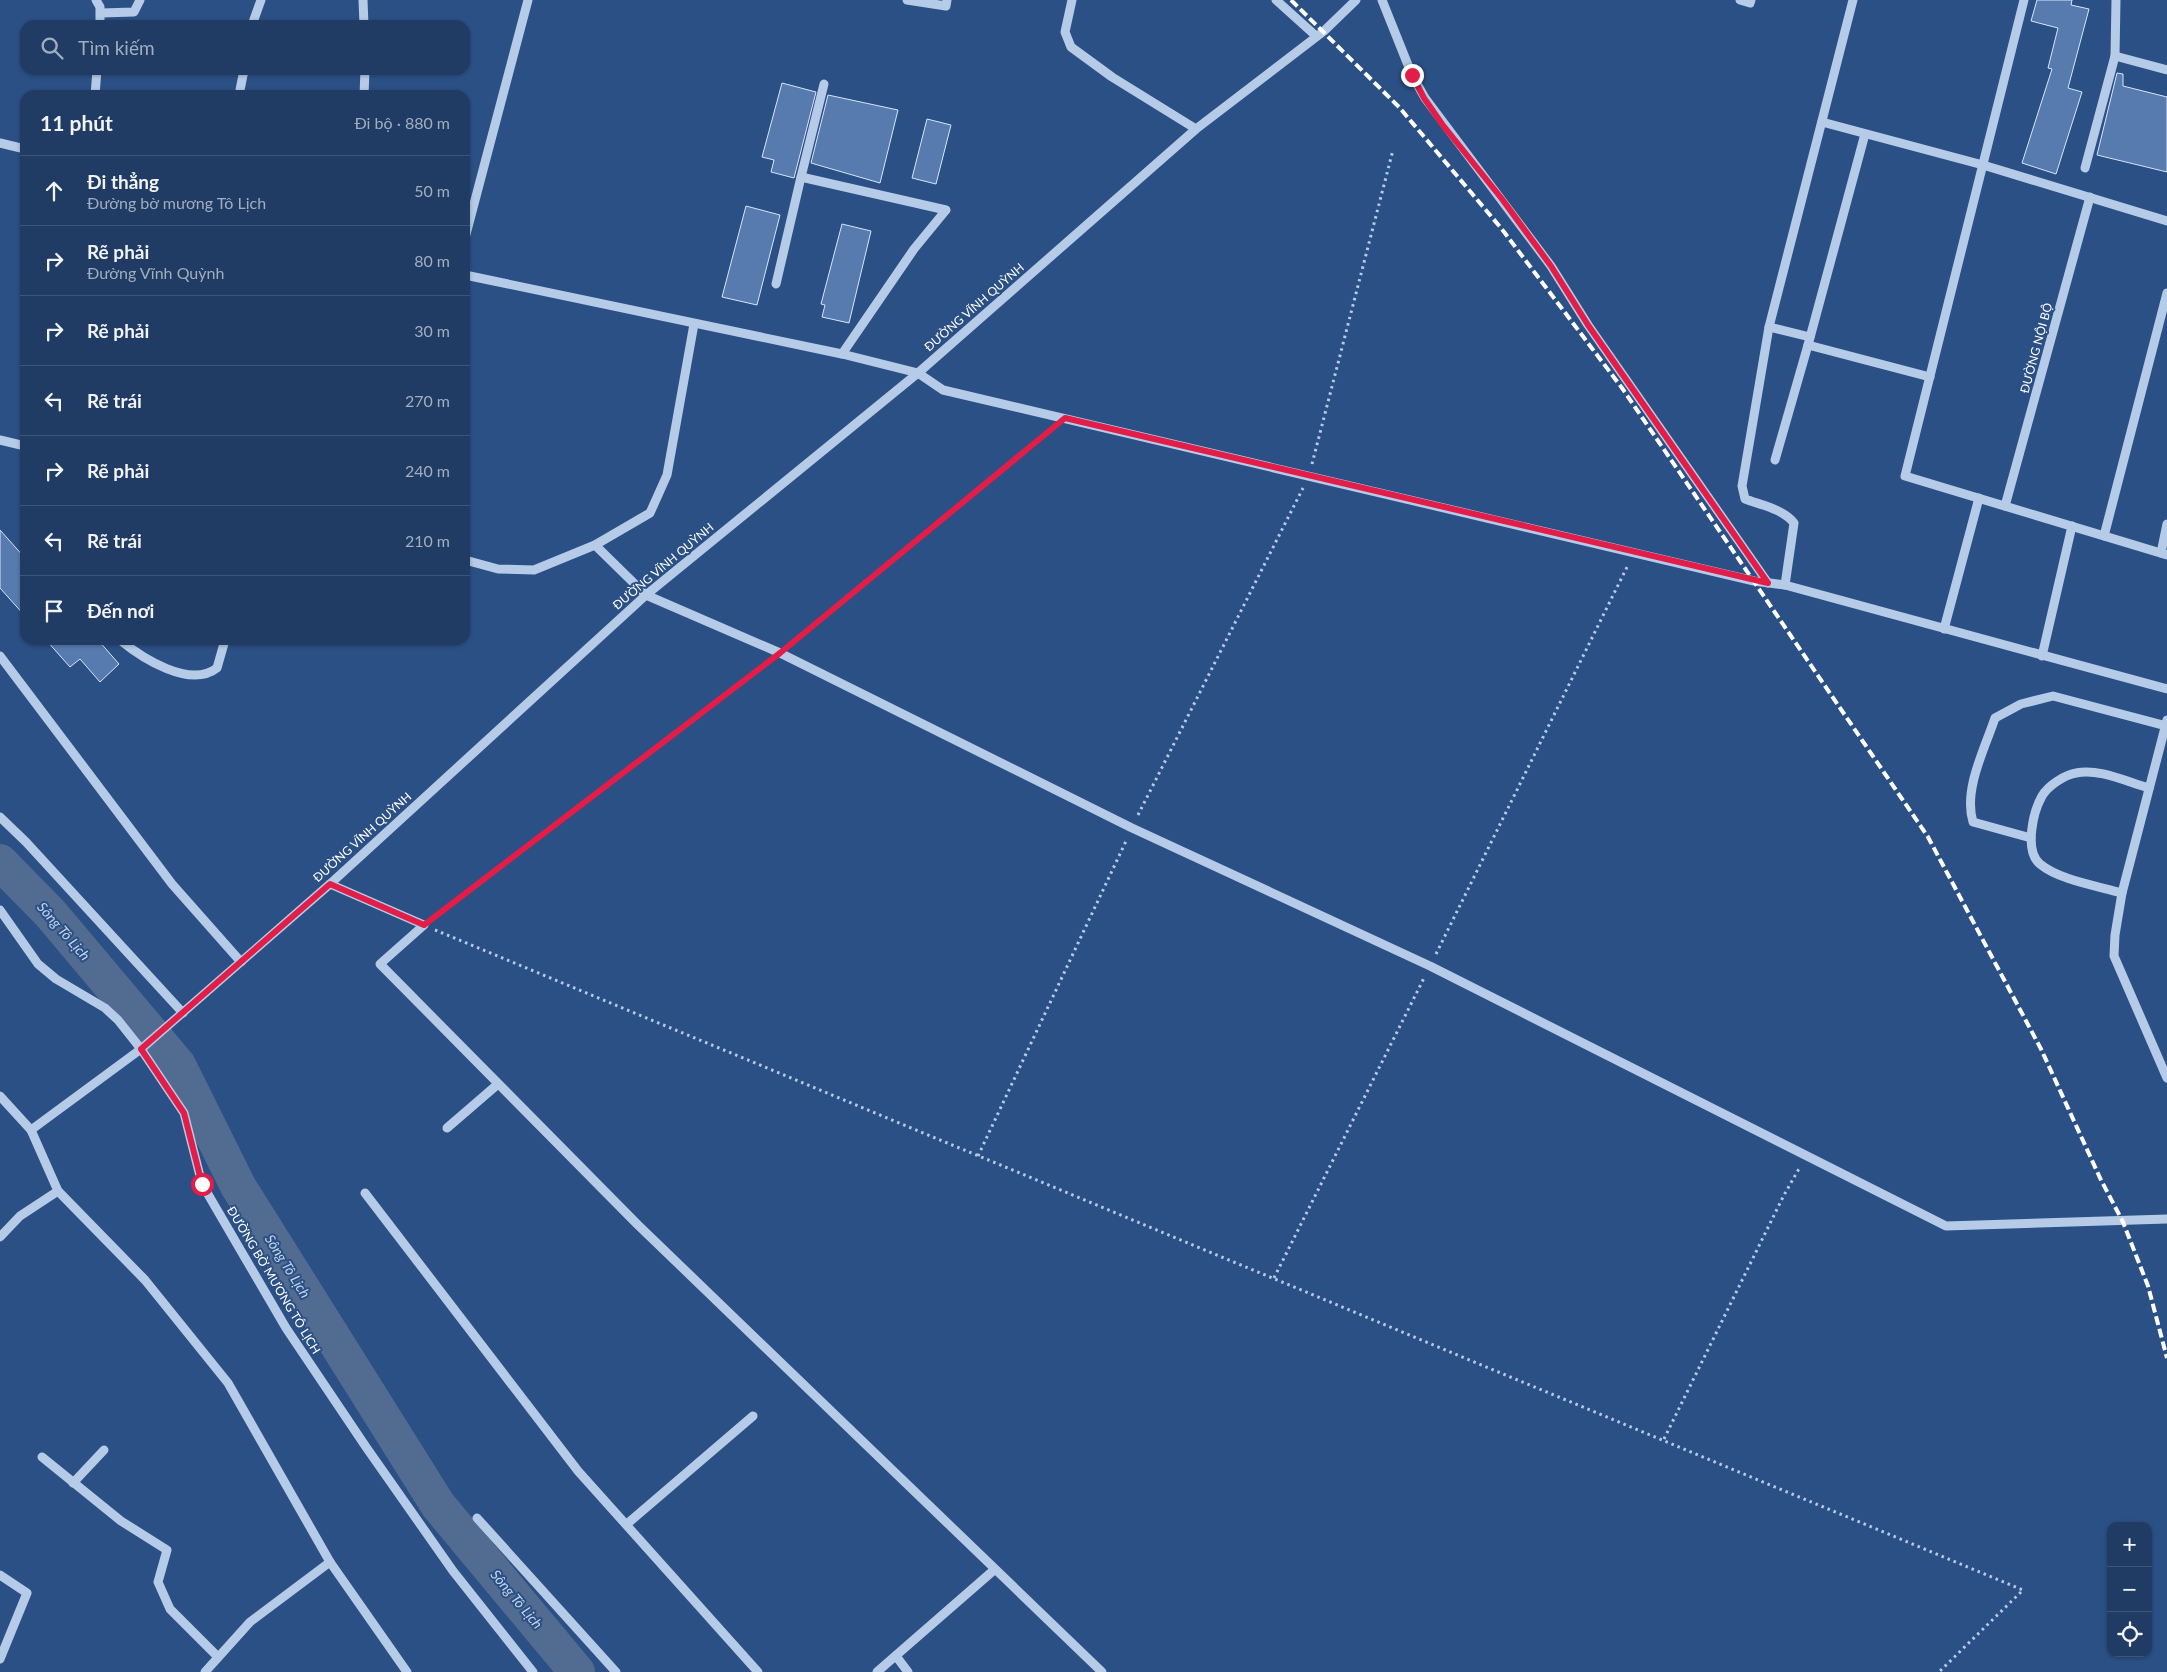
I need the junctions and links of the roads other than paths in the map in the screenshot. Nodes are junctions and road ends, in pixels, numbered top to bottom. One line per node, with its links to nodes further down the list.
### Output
1 (96, 0): 17 (street)
2 (140, 0): 17 (street)
3 (261, 0): 19 (street)
4 (363, 0): 20 (street)
5 (528, 0): 40 (street)
6 (907, 0): 7 (street)
7 (947, 0)
8 (1072, 0): 32 (street)
9 (1276, 0): 21 (street)
10 (1356, 0): 21 (street, ĐƯỜNG VĨNH QUỲNH)
11 (1382, 0): 62 (street)
12 (1740, 0): 13 (street)
13 (1751, 0)
14 (1853, 0): 31 (street)
15 (2024, 0): 36 (street)
16 (2116, 0): 22 (street)
17 (101, 12): 18 (street)
18 (100, 20)
19 (254, 20)
20 (364, 20)
21 (1316, 36): 32 (street, ĐƯỜNG VĨNH QUỲNH)
22 (2114, 56): 23 (street); 37 (street)
23 (2167, 70)
24 (97, 75): 28 (street)
25 (243, 75): 29 (street)
26 (365, 75): 30 (street)
27 (824, 84): 38 (street)
28 (95, 90)
29 (240, 90)
30 (364, 90)
31 (1822, 122): 33 (street); 46 (street)
32 (1196, 129): 49 (street, ĐƯỜNG VĨNH QUỲNH)
33 (1865, 134): 36 (street); 47 (street)
34 (0, 142): 35 (street)
35 (20, 148)
36 (1983, 165): 39 (street); 50 (street)
37 (2085, 168)
38 (801, 178): 43 (street); 48 (street)
39 (2090, 197): 41 (street); 55 (street, ĐƯỜNG NỘI BỘ)
40 (470, 219)
41 (2167, 221)
42 (470, 276): 45 (street)
43 (776, 284)
44 (2167, 293): 58 (street)
45 (694, 324): 48 (street); 59 (street)
46 (1769, 327): 47 (street); 63 (street)
47 (1809, 341): 50 (street); 53 (street)
48 (842, 354): 49 (street)
49 (918, 373): 62 (street); 64 (street, ĐƯỜNG VĨNH QUỲNH)
50 (1930, 376): 54 (street)
51 (0, 440): 52 (street)
52 (20, 445)
53 (1775, 460)
54 (1979, 498): 55 (street); 65 (street)
55 (2005, 506): 57 (street)
56 (2167, 524): 60 (street)
57 (2072, 526): 58 (street); 69 (street)
58 (2104, 536): 60 (street)
59 (595, 545): 61 (street); 64 (street)
60 (2164, 554)
61 (470, 561)
62 (1768, 583): 63 (street)
63 (1785, 585): 65 (street)
64 (646, 595): 75 (street, ĐƯỜNG VĨNH QUỲNH); 88 (street)
65 (1944, 630): 69 (street)
66 (126, 645): 67 (street)
67 (224, 645)
68 (0, 656): 78 (street)
69 (2042, 656): 70 (street)
70 (2167, 689)
71 (2166, 723): 72 (street); 74 (street)
72 (2149, 788): 74 (street); 76 (street)
73 (0, 817): 79 (street)
74 (2031, 838): 76 (street)
75 (330, 884): 78 (street, ĐƯỜNG VĨNH QUỲNH); 82 (street)
76 (2122, 893): 81 (street)
77 (0, 910): 80 (street, ĐƯỜNG BỜ MƯƠNG TÔ LỊCH)
78 (241, 962): 79 (street, ĐƯỜNG VĨNH QUỲNH)
79 (183, 1013): 80 (street, ĐƯỜNG VĨNH QUỲNH)
80 (145, 1046): 85 (street, ĐƯỜNG VĨNH QUỲNH); 104 (street, ĐƯỜNG BỜ MƯƠNG TÔ LỊCH)
81 (2167, 1078)
82 (498, 1084): 84 (street); 97 (street)
83 (0, 1096): 85 (street)
84 (447, 1128)
85 (31, 1130): 86 (street)
86 (58, 1191): 89 (street); 96 (street)
87 (365, 1193): 95 (street)
88 (2167, 1219)
89 (0, 1237)
90 (753, 1416): 95 (street)
91 (104, 1450): 93 (street)
92 (42, 1457): 93 (street)
93 (73, 1483): 99 (street)
94 (477, 1518): 105 (street)
95 (626, 1524): 106 (street)
96 (330, 1562): 99 (street); 103 (street)
97 (994, 1570): 100 (street); 109 (street)
98 (0, 1574): 101 (street)
99 (218, 1656): 102 (street)
100 (896, 1656): 107 (street); 108 (street)
101 (0, 1659)
102 (205, 1672)
103 (408, 1672)
104 (533, 1672)
105 (616, 1672)
106 (758, 1672)
107 (877, 1672)
108 (908, 1672)
109 (1102, 1672)

